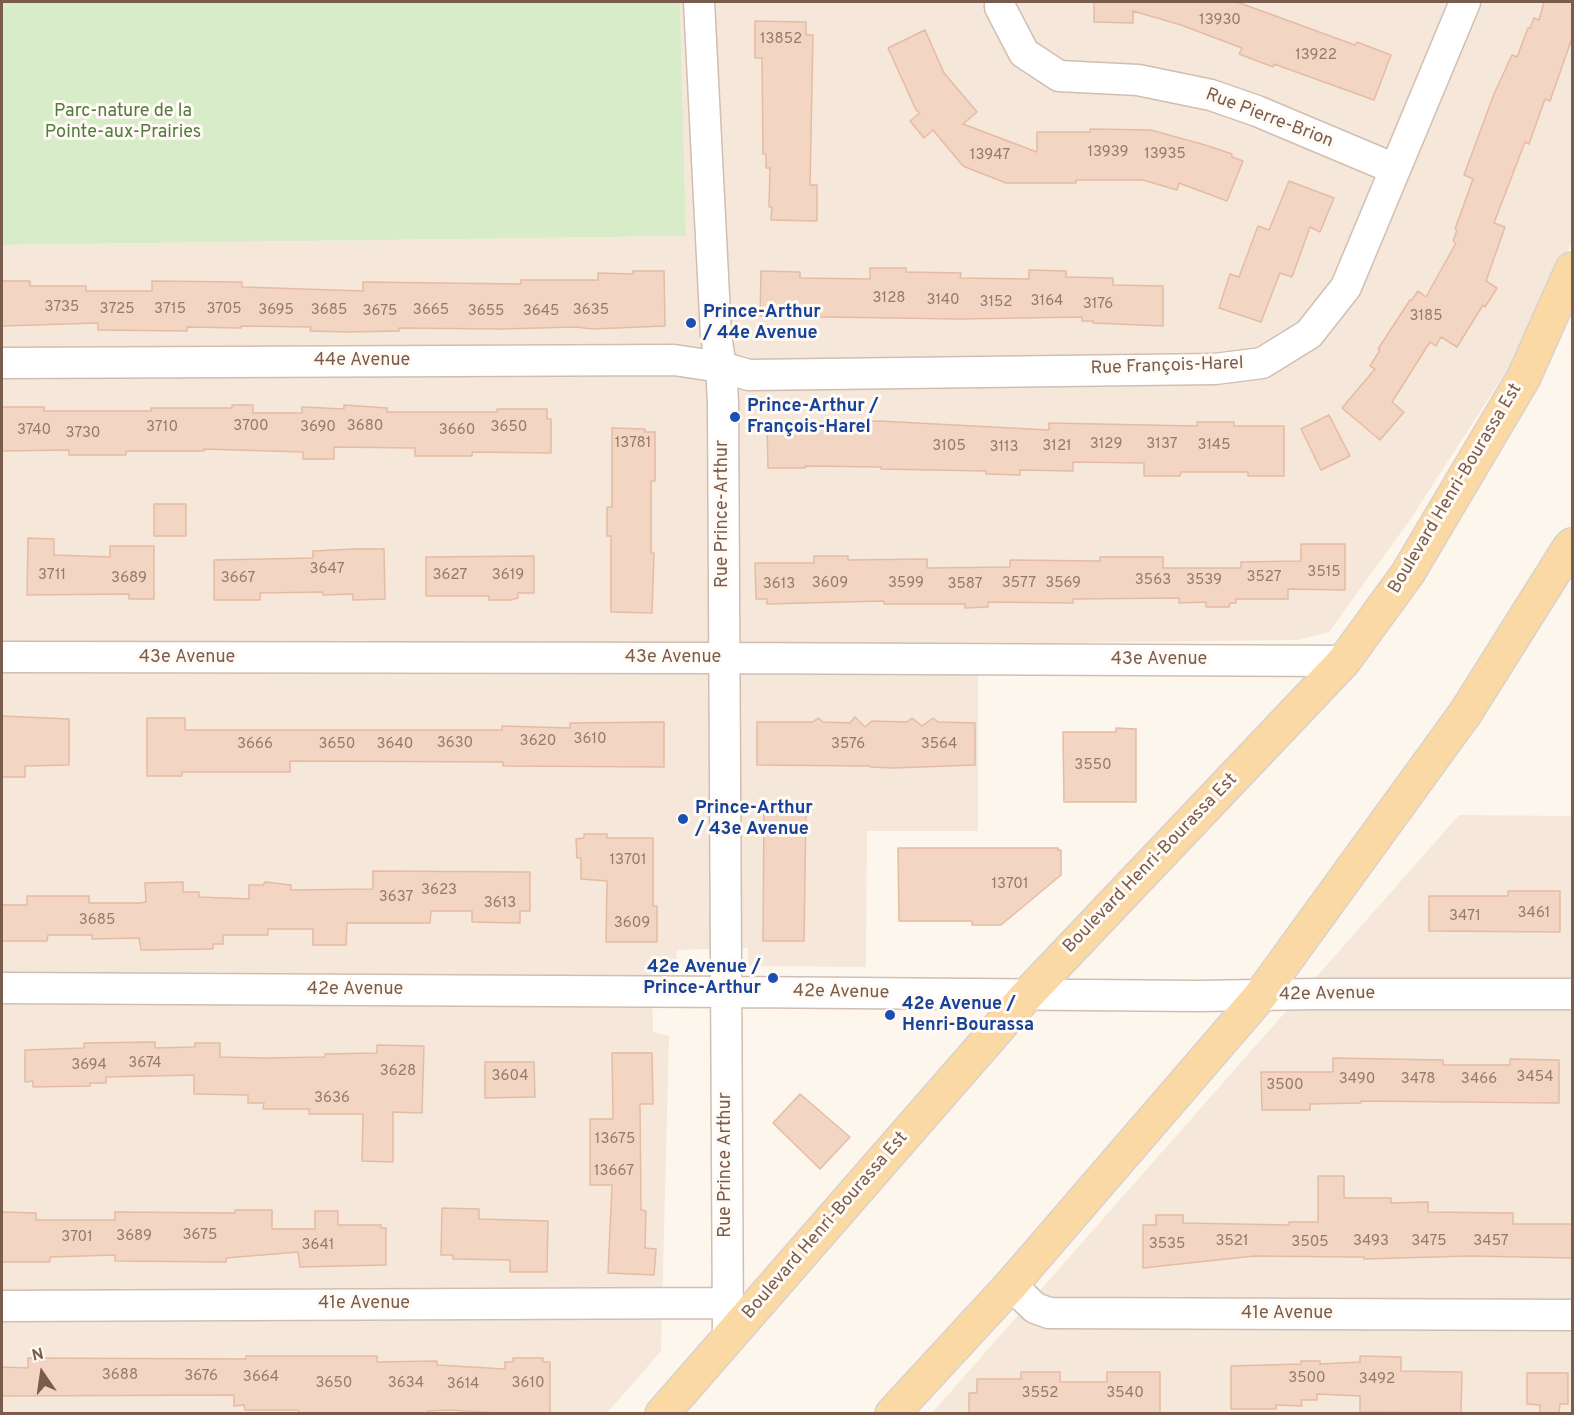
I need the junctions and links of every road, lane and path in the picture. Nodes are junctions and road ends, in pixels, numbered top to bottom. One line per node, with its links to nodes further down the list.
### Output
1 (699, 2): 7 (street, Rue Prince-Arthur)
2 (1000, 2): 4 (street, Rue Pierre-Brion)
3 (1465, 2): 4 (street, Rue François-Harel)
4 (1395, 170): 7 (street, Rue François-Harel)
5 (1572, 269): 11 (main road, Boulevard Henri-Bourassa Est)
6 (2, 363): 7 (street, 44e Avenue)
7 (721, 367): 10 (street, Rue Prince-Arthur)
8 (1572, 545): 16 (main road)
9 (2, 657): 10 (street, 43e Avenue)
10 (724, 658): 11 (street, 43e Avenue); 13 (street, Rue Prince-Arthur)
11 (1344, 661): 15 (main road, Boulevard Henri-Bourassa Est)
12 (2, 988): 13 (street, 42e Avenue)
13 (726, 992): 15 (street, 42e Avenue); 18 (street, Rue Prince Arthur)
14 (1572, 994): 16 (street, 42e Avenue)
15 (1027, 995): 16 (street, 42e Avenue); 21 (main road, Boulevard Henri-Bourassa Est)
16 (1260, 996): 17 (main road)
17 (1011, 1285): 20 (street, 41e Avenue); 23 (main road)
18 (726, 1303): 19 (street, 41e Avenue); 21 (street, Rue Prince Arthur)
19 (2, 1306)
20 (1572, 1315)
21 (728, 1339): 22 (main road, Boulevard Henri-Bourassa Est)
22 (662, 1413)
23 (892, 1413)

